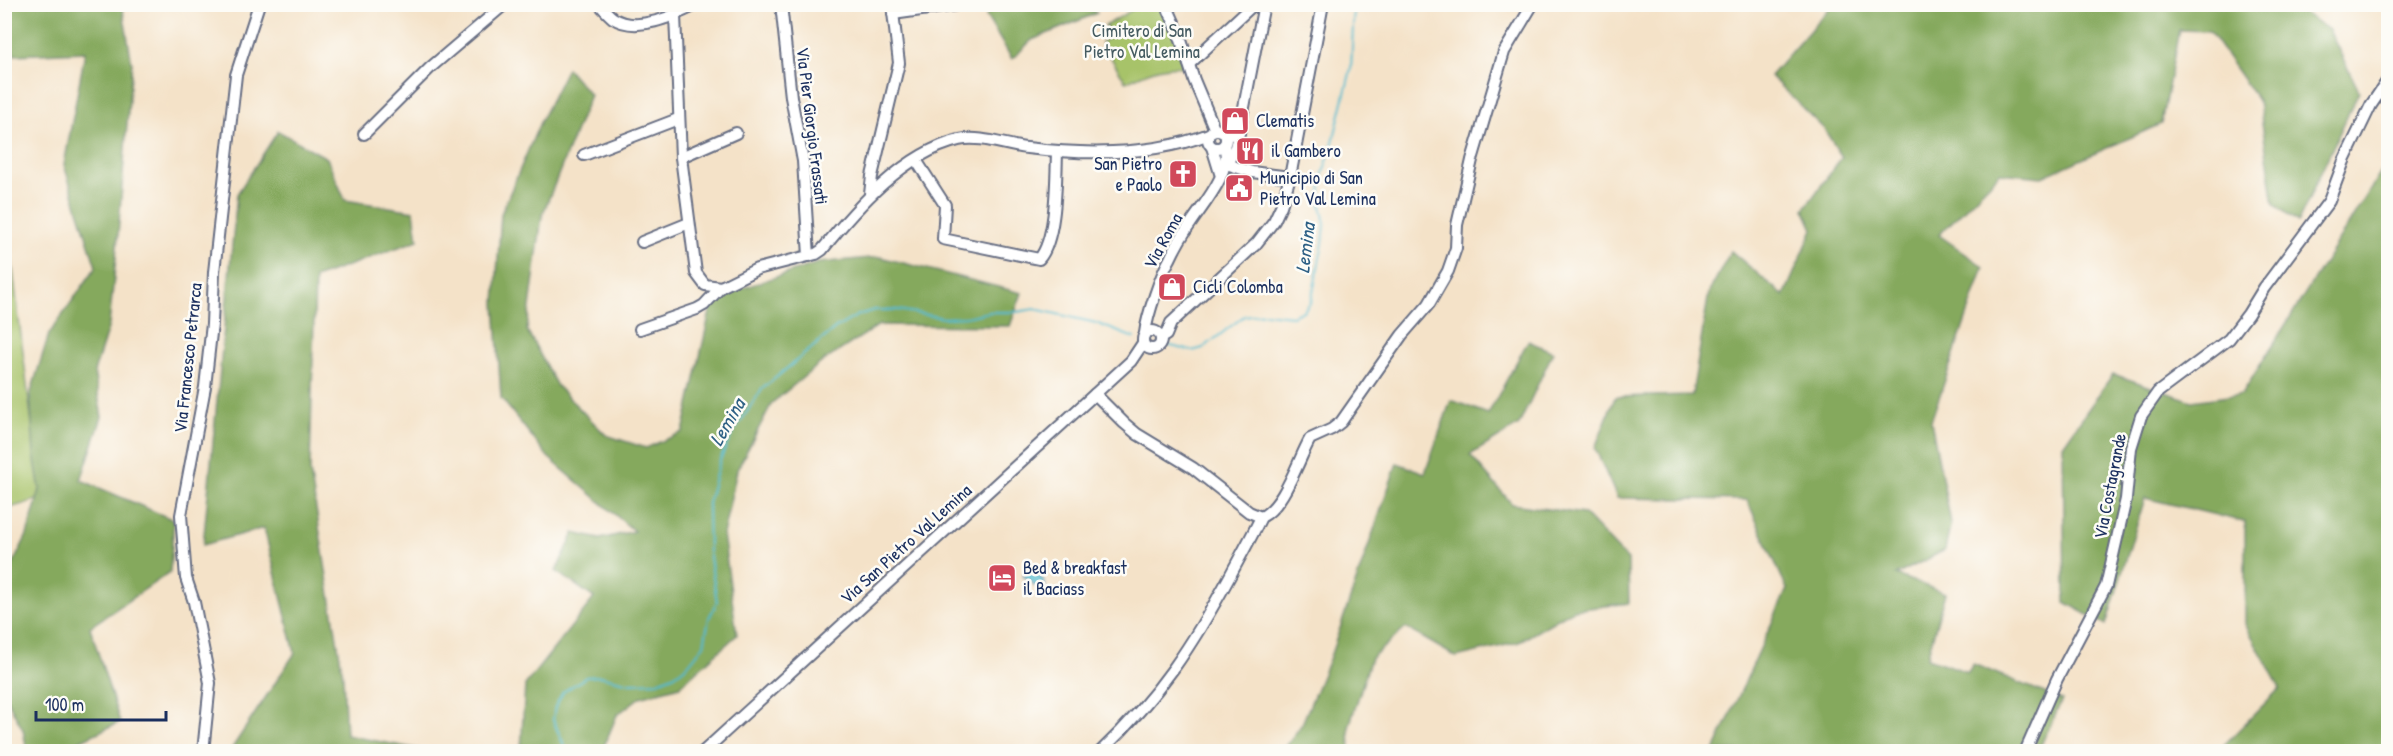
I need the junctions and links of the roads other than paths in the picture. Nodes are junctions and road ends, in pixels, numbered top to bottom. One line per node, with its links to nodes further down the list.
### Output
1 (259, 4): 38 (street, Via Francesco Petrarca)
2 (505, 4): 19 (street)
3 (599, 4): 13 (street)
4 (698, 4): 13 (street)
5 (781, 4): 31 (street, Via Pier Giorgio Frassati)
6 (964, 4): 12 (street)
7 (1166, 4): 14 (street)
8 (1254, 4): 14 (street)
9 (1264, 4): 17 (street)
10 (1323, 4): 27 (street)
11 (1533, 4): 37 (street)
12 (892, 9): 28 (street)
13 (675, 15): 16 (street)
14 (1190, 64): 20 (street)
15 (2388, 80): 41 (street, Via Costagrande)
16 (678, 119): 23 (street); 24 (street)
17 (1240, 130): 21 (street); 26 (street)
18 (736, 133): 24 (street)
19 (364, 134)
20 (1211, 139): 21 (street); 21 (street, Via Pier Giorgio Frassati); 22 (street, Via Pier Giorgio Frassati); 26 (street)
21 (1225, 141): 26 (street)
22 (1057, 152): 25 (street, Via Pier Giorgio Frassati); 25 (street)
23 (584, 155)
24 (681, 157): 29 (street)
25 (916, 160): 28 (street, Via Pier Giorgio Frassati)
26 (1223, 168): 27 (street); 34 (street, Via Roma)
27 (1290, 177): 34 (street)
28 (870, 194): 31 (street, Via Pier Giorgio Frassati)
29 (689, 223): 30 (street); 32 (street)
30 (642, 242)
31 (809, 256): 32 (street)
32 (721, 287): 33 (street)
33 (640, 329)
34 (1151, 335): 35 (street, Via San Pietro Val Lemina); 35 (street, Via San Pietro Val Lemina)
35 (1131, 361): 36 (street, Via San Pietro Val Lemina)
36 (1095, 394): 37 (street); 39 (street, Via San Pietro Val Lemina)
37 (1261, 517): 40 (street)
38 (202, 752)
39 (703, 752)
40 (1100, 752)
41 (2025, 752)

